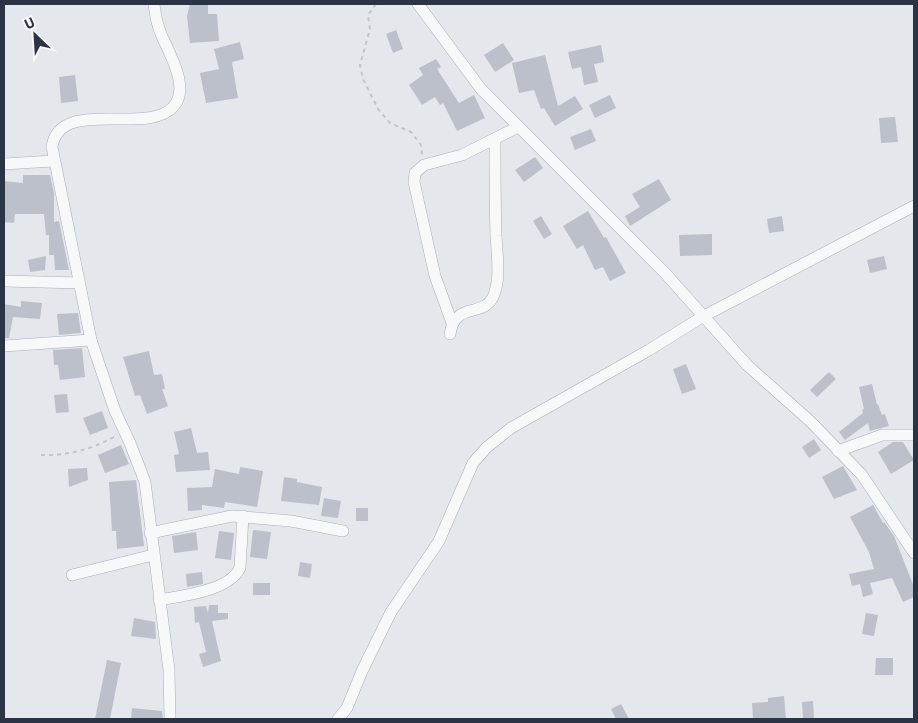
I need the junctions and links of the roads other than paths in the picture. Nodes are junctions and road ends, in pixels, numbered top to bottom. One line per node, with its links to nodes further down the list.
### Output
1 (154, 4): 5 (street)
2 (418, 4): 3 (street)
3 (518, 127): 4 (street); 10 (street)
4 (496, 140): 4 (street)
5 (53, 161): 6 (street); 9 (street)
6 (4, 164)
7 (914, 206): 10 (street)
8 (4, 281): 9 (street)
9 (79, 283): 11 (street)
10 (702, 316): 14 (street); 23 (street)
11 (91, 340): 12 (street); 17 (street)
12 (4, 346)
13 (914, 435): 14 (street)
14 (838, 451): 18 (street)
15 (242, 516): 16 (street); 17 (street); 21 (street)
16 (343, 532)
17 (150, 533): 19 (street)
18 (914, 553)
19 (153, 555): 20 (street); 21 (street)
20 (72, 575)
21 (159, 600): 22 (street)
22 (170, 719)
23 (338, 719)

